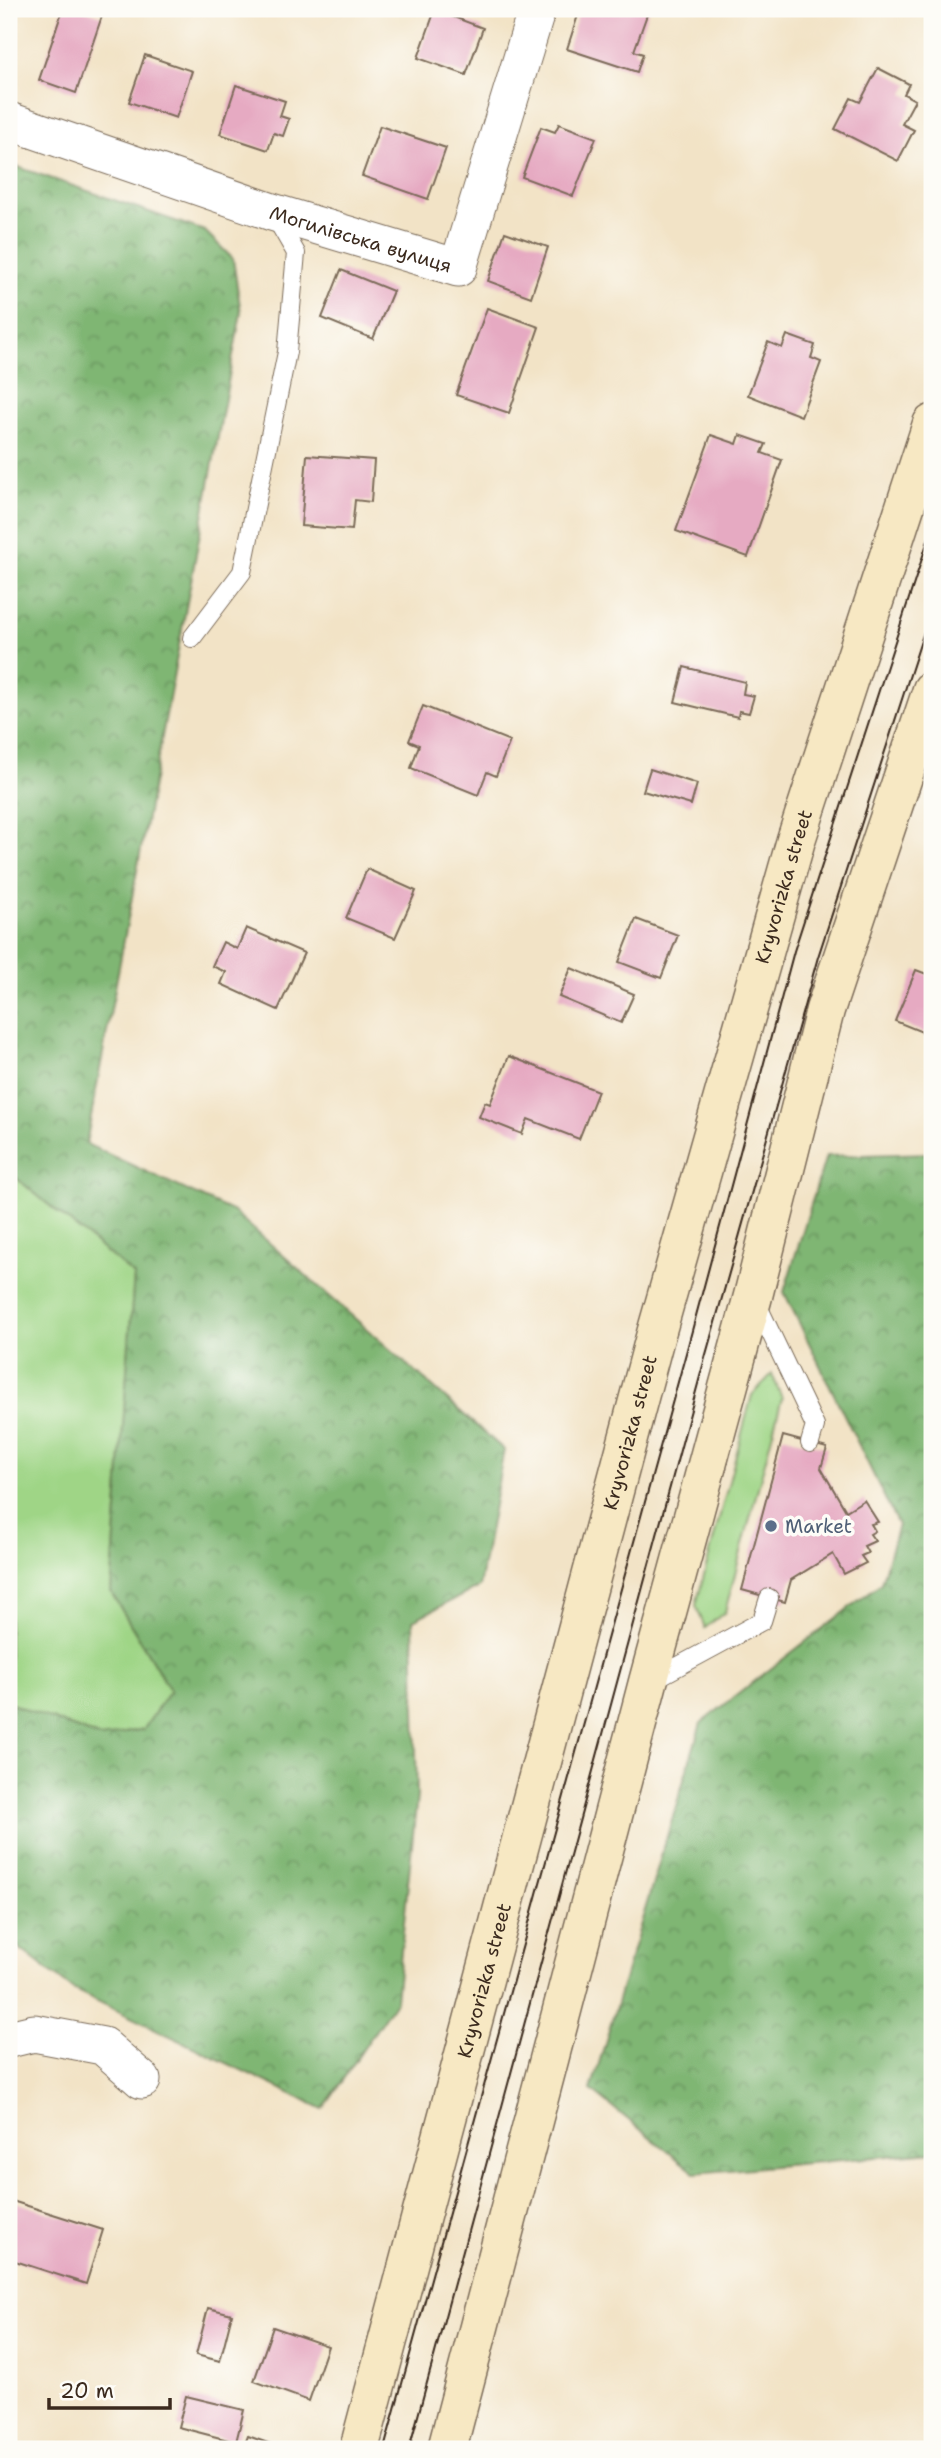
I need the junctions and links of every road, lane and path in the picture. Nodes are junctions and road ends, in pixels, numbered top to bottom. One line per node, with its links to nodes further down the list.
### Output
1 (537, 9): 3 (street, Могилівська вулиця)
2 (9, 121): 3 (street, Могилівська вулиця)
3 (272, 212): 5 (lane)
4 (932, 424): 13 (main road, Kryvorizka street)
5 (192, 638)
6 (932, 690): 7 (main road)
7 (753, 1296): 8 (lane); 10 (main road)
8 (810, 1443)
9 (769, 1598): 10 (lane)
10 (648, 1682): 14 (main road)
11 (9, 2039): 12 (street)
12 (142, 2080)
13 (359, 2449)
14 (447, 2449)

